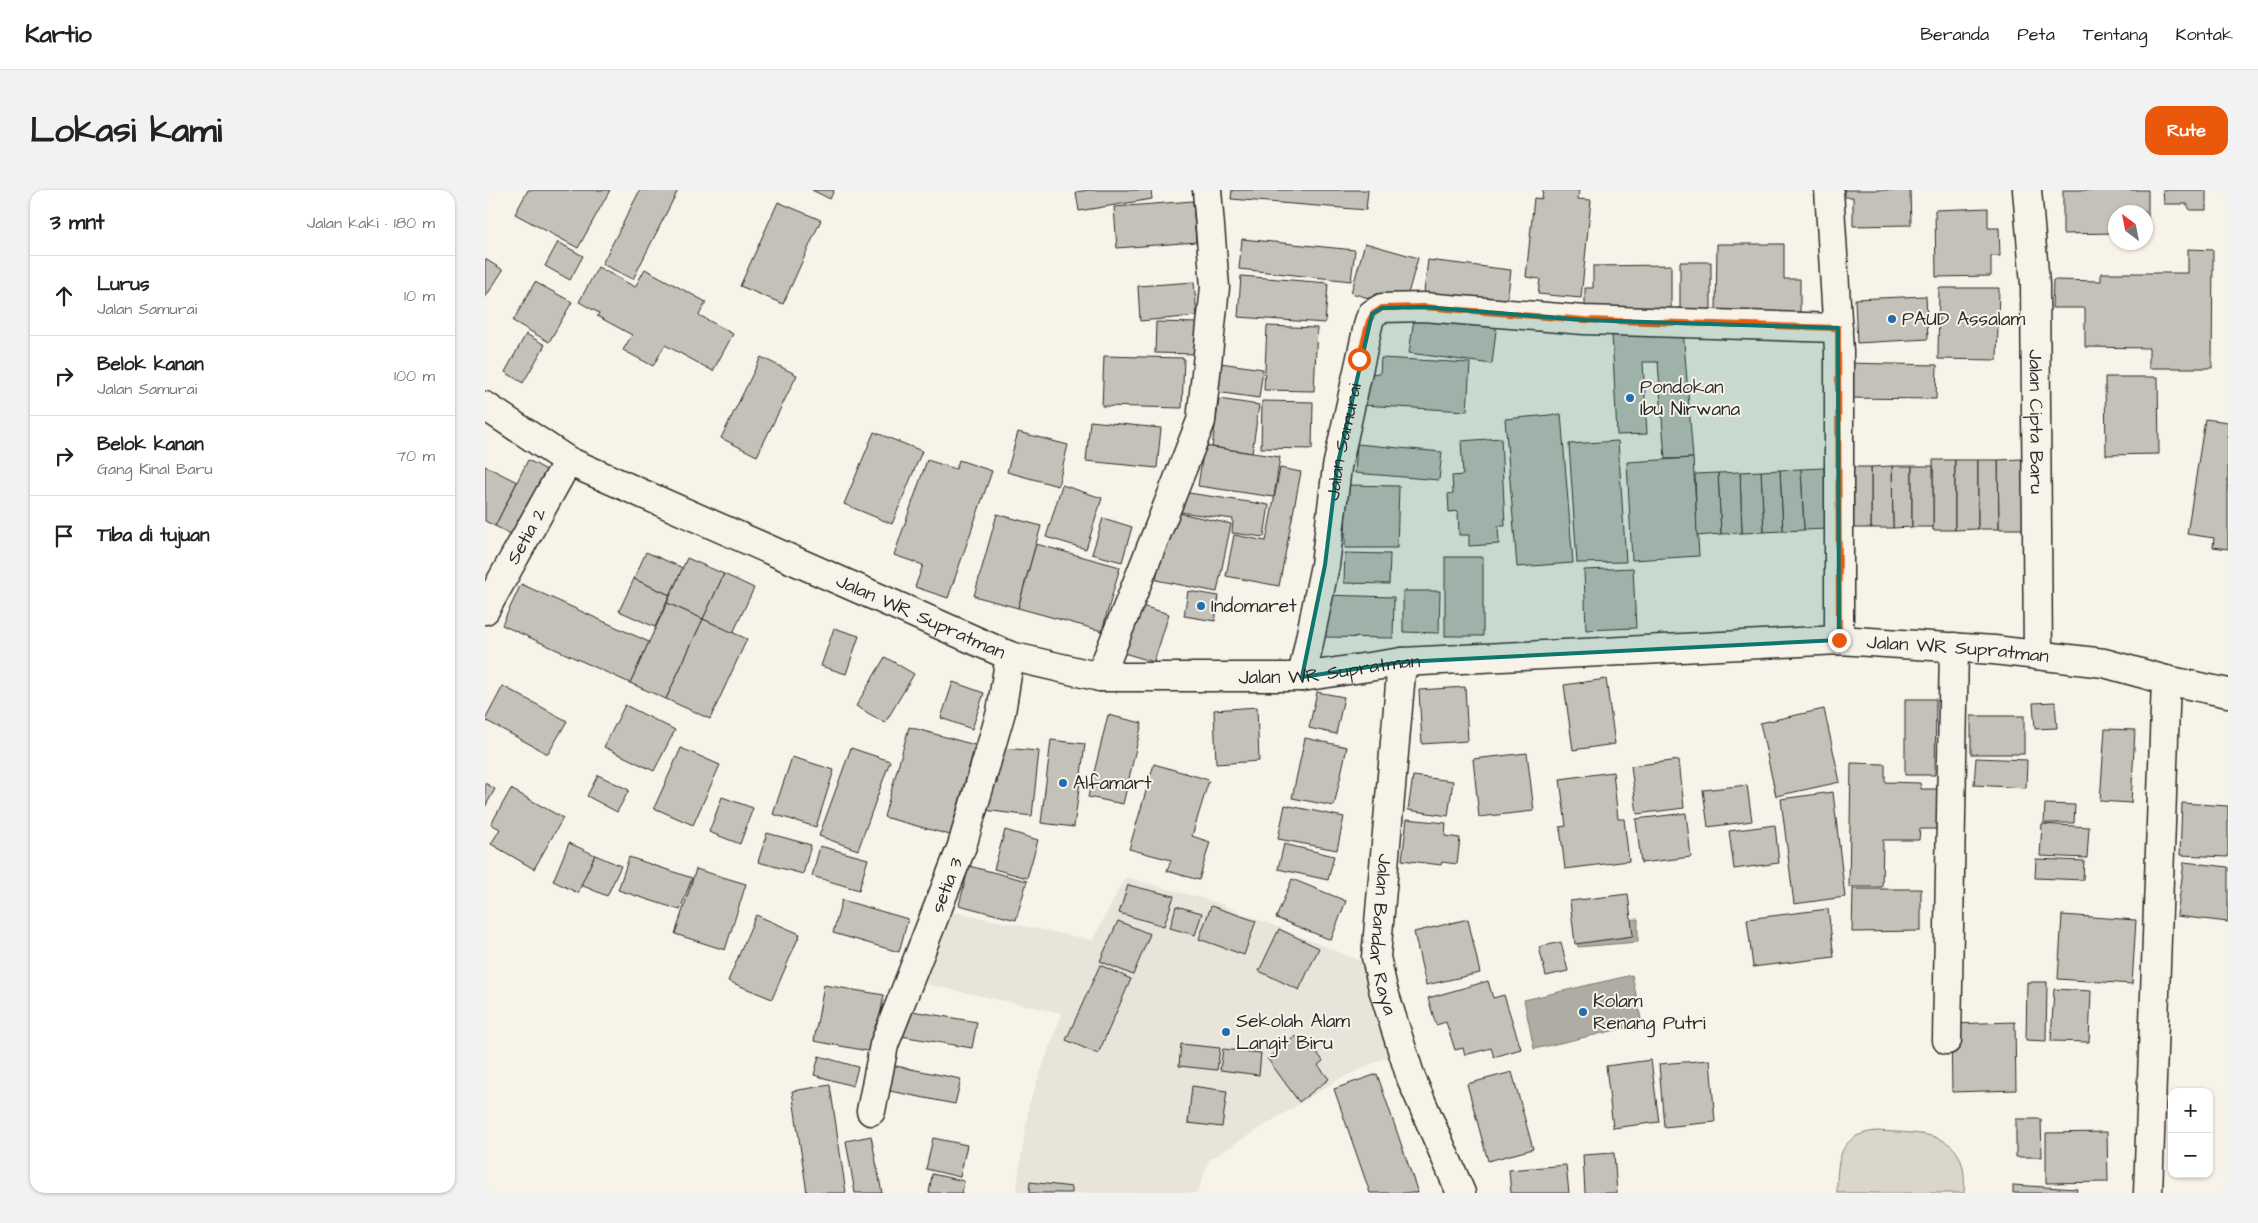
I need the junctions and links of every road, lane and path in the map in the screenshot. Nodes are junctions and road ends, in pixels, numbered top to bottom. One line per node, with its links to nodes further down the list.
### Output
1 (1207, 190): 13 (main road)
2 (1829, 190): 4 (main road)
3 (2027, 190): 10 (main road, Jalan Cipta Baru)
4 (1838, 328): 8 (main road); 14 (main road, Jalan Samurai)
5 (485, 406): 6 (main road, Jalan WR Supratman)
6 (568, 461): 7 (main road, Setia 2); 11 (main road, Jalan WR Supratman)
7 (485, 610)
8 (1839, 640): 9 (main road, Jalan WR Supratman); 12 (main road, Jalan WR Supratman)
9 (1954, 647): 10 (main road, Jalan WR Supratman); 17 (main road)
10 (2037, 655): 15 (main road, Jalan WR Supratman)
11 (1010, 656): 13 (main road, Jalan WR Supratman); 18 (main road, setia 3)
12 (1402, 662): 14 (main road, Jalan WR Supratman); 19 (main road, Jalan Bandar Raya)
13 (1100, 677): 14 (main road, Jalan WR Supratman)
14 (1302, 677)
15 (2166, 680): 16 (main road, Jalan WR Supratman); 20 (main road)
16 (2228, 693)
17 (1947, 1040)
18 (871, 1111)
19 (1461, 1193)
20 (2148, 1193)

